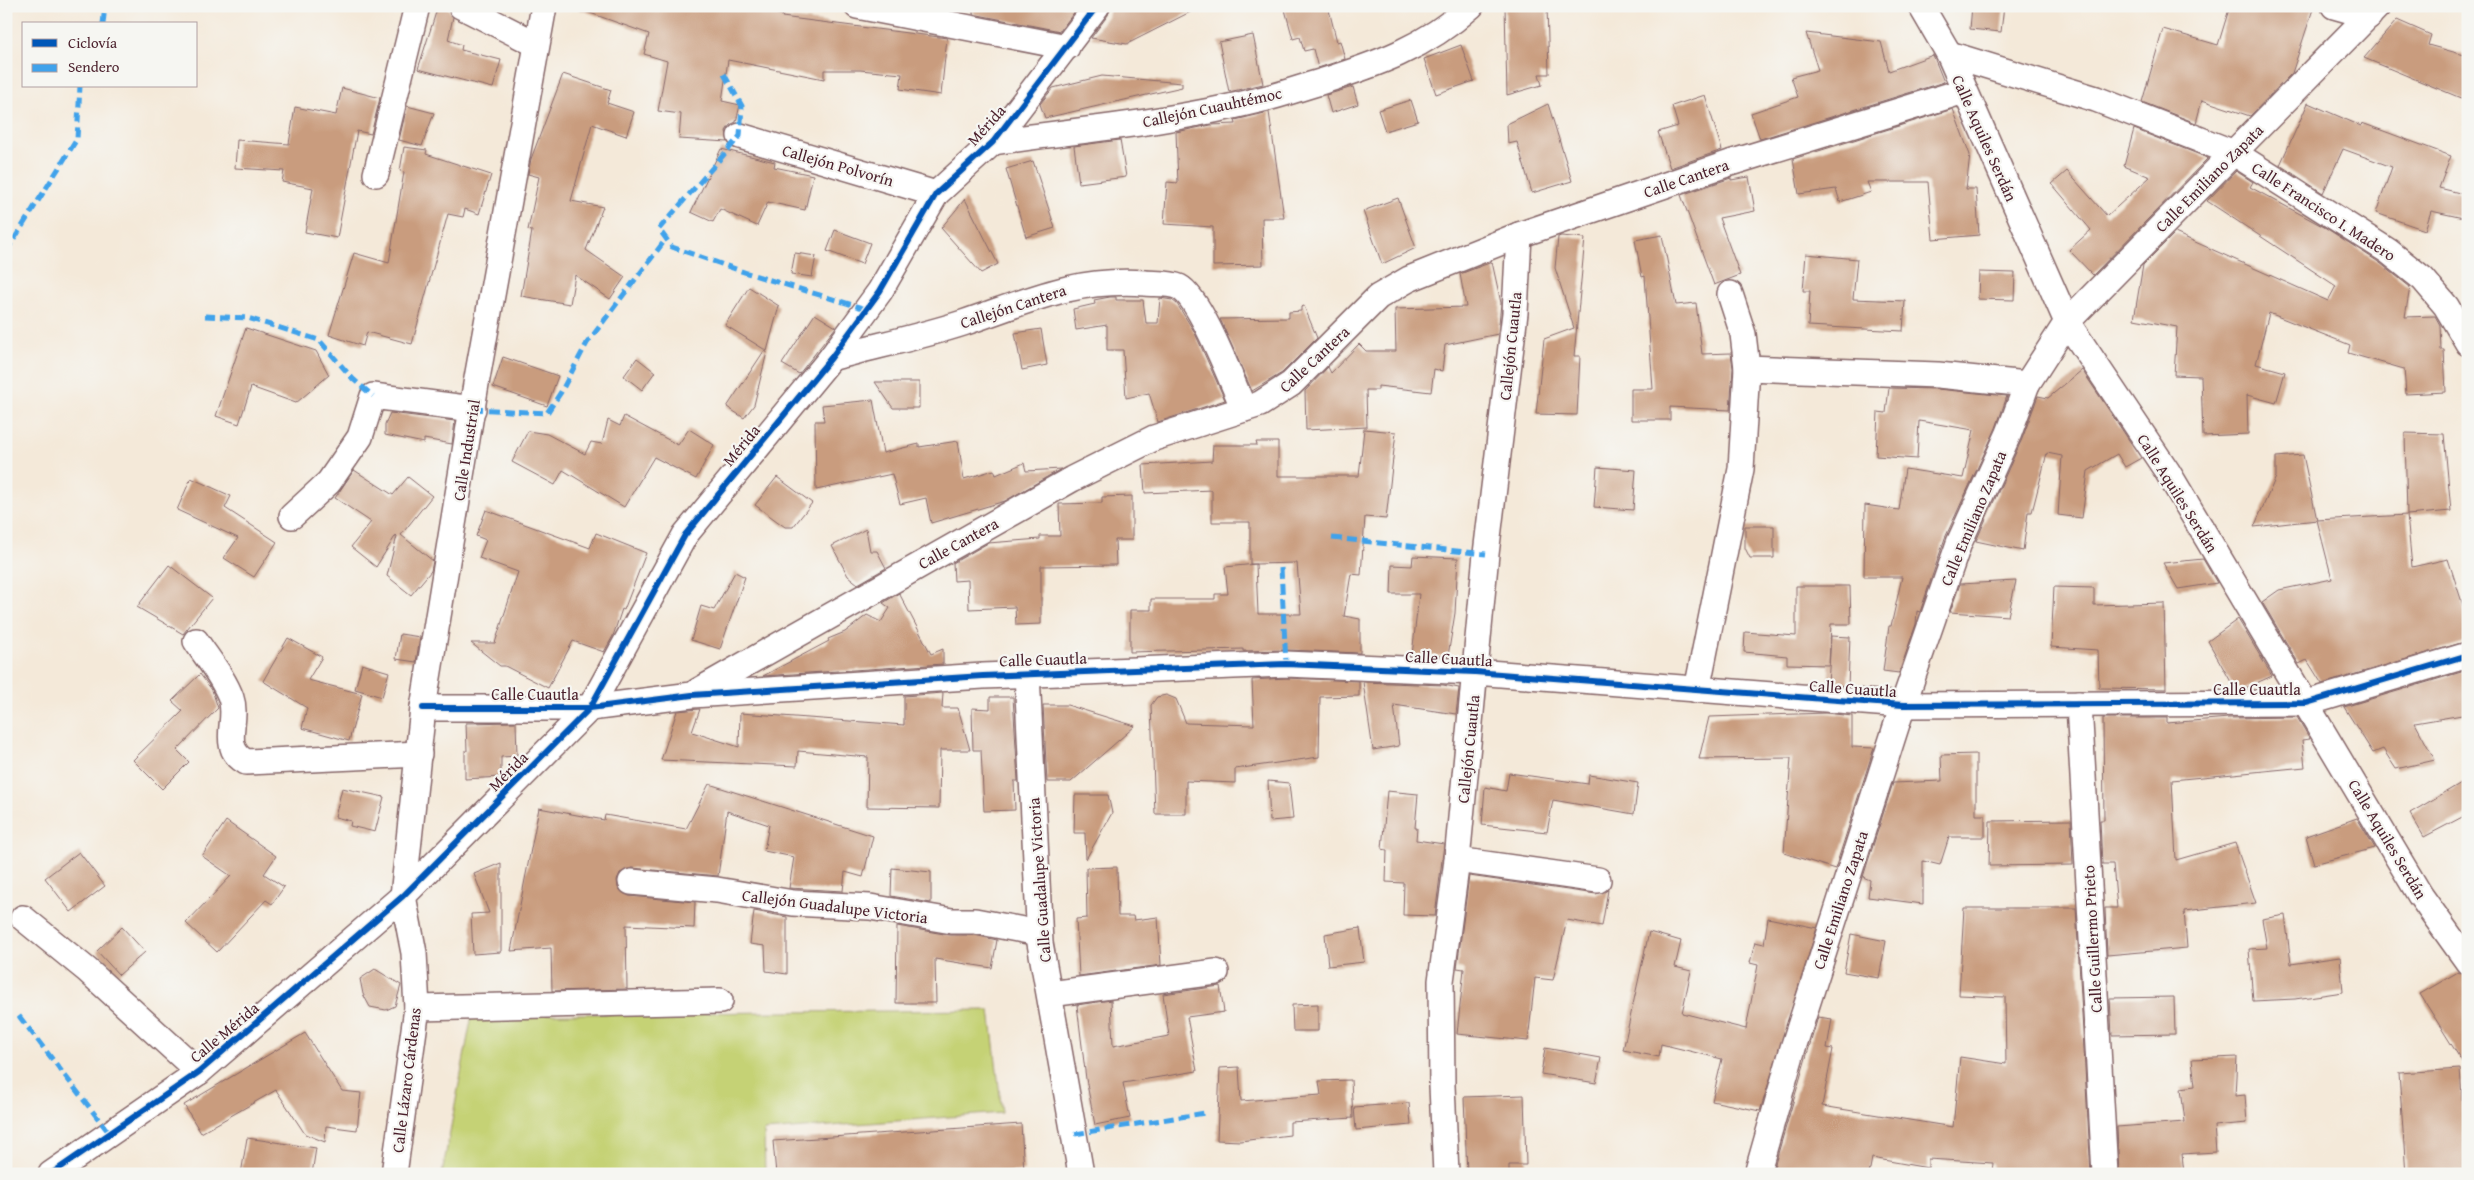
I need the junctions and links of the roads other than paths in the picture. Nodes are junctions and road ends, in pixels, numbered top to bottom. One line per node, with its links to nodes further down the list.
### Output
1 (417, 6): 17 (street)
2 (461, 6): 10 (street)
3 (544, 6): 10 (street, Calle Industrial)
4 (857, 6): 11 (street)
5 (1097, 6): 11 (street, Mérida)
6 (1471, 6): 15 (street, Callejón Cuauhtémoc)
7 (1921, 6): 12 (street, Calle Aquiles Serdán)
8 (2334, 6): 9 (street)
9 (2373, 11): 16 (street, Calle Emiliano Zapata)
10 (536, 44): 26 (street, Calle Industrial)
11 (1067, 47): 15 (street, Mérida)
12 (1949, 54): 13 (street, Calle Aquiles Serdán); 16 (street, Calle Francisco I. Madero)
13 (1964, 91): 19 (street, Calle Cantera); 21 (street, Calle Aquiles Serdán)
14 (740, 136): 18 (street, Callejón Polvorín)
15 (993, 142): 18 (street, Mérida)
16 (2234, 153): 21 (street, Calle Emiliano Zapata); 22 (street, Calle Francisco I. Madero)
17 (376, 174)
18 (936, 194): 23 (street, Mérida)
19 (1519, 235): 27 (street, Calle Cantera); 31 (street, Callejón Cuautla)
20 (1730, 294): 24 (street)
21 (2067, 322): 25 (street, Calle Emiliano Zapata); 35 (street, Calle Aquiles Serdán)
22 (2468, 343)
23 (831, 358): 27 (street, Callejón Cantera); 39 (street, Mérida)
24 (1747, 368): 25 (street); 33 (street)
25 (2027, 384): 37 (street, Calle Emiliano Zapata)
26 (473, 409): 28 (street); 38 (street, Calle Industrial)
27 (1244, 409): 34 (street, Calle Cantera)
28 (292, 516)
29 (196, 641): 40 (street)
30 (2468, 655): 35 (street, Calle Cuautla)
31 (1475, 672): 32 (street, Calle Cuautla); 33 (street, Calle Cuautla); 41 (street, Callejón Cuautla)
32 (1026, 673): 34 (street, Calle Cuautla); 46 (street, Calle Guadalupe Victoria)
33 (1697, 690): 37 (street, Calle Cuautla)
34 (692, 695): 39 (street, Calle Cuautla)
35 (2307, 703): 36 (street, Calle Cuautla); 47 (street, Calle Aquiles Serdán)
36 (2079, 704): 37 (street, Calle Cuautla); 58 (street, Calle Guillermo Prieto)
37 (1903, 705): 57 (street, Calle Emiliano Zapata)
38 (423, 708): 39 (street, Calle Cuautla); 40 (street, Calle Industrial)
39 (590, 708): 44 (street, Mérida)
40 (419, 754): 44 (street, Calle Industrial)
41 (1457, 860): 42 (street); 56 (street, Callejón Cuautla)
42 (1598, 880)
43 (631, 882): 46 (street, Callejón Guadalupe Victoria)
44 (404, 896): 51 (street, Calle Lázaro Cárdenas); 52 (street, Calle Mérida)
45 (23, 918): 52 (street)
46 (1040, 933): 49 (street, Calle Guadalupe Victoria)
47 (2468, 962)
48 (1216, 972): 49 (street)
49 (1050, 994): 55 (street, Calle Guadalupe Victoria)
50 (720, 1001): 51 (street)
51 (417, 1008): 54 (street, Calle Lázaro Cárdenas)
52 (199, 1072): 53 (street, Calle Mérida)
53 (51, 1174)
54 (394, 1174)
55 (1081, 1174)
56 (1446, 1174)
57 (1757, 1174)
58 (2105, 1174)

